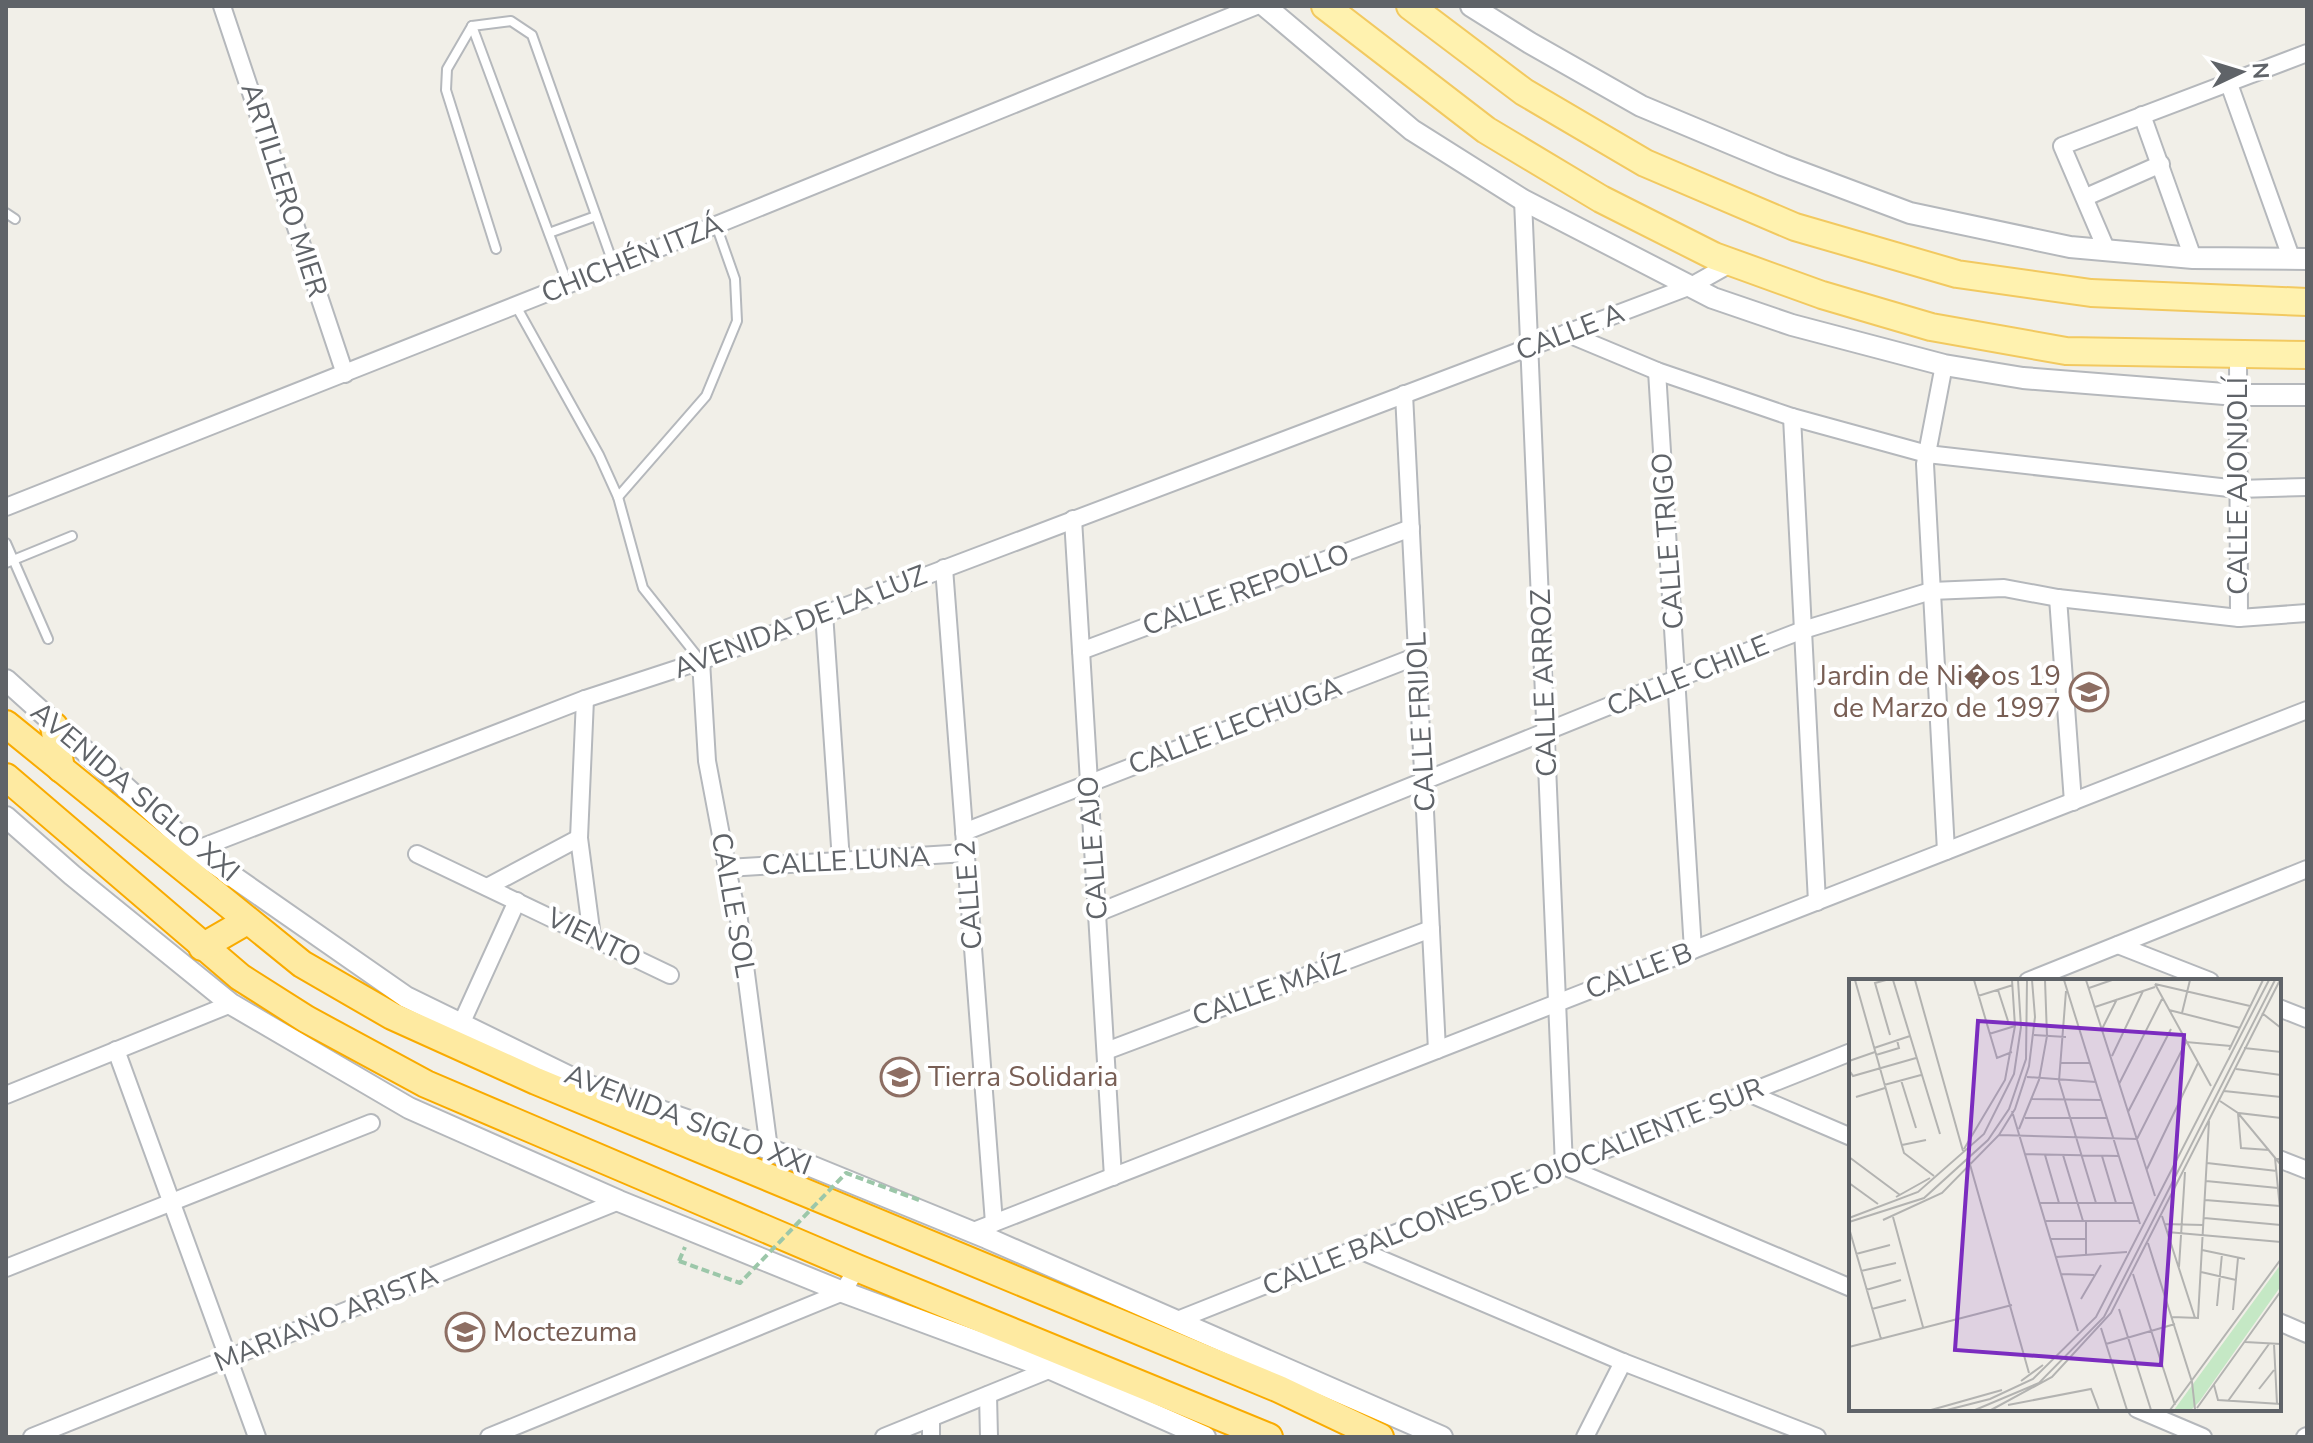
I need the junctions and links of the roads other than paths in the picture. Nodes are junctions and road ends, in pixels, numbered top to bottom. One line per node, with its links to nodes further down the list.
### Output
1 (222, 6): 36 (street, ARTILLERO MIER)
2 (1256, 6): 18 (street, CHICHÉN ITZÁ)
3 (1265, 6): 14 (street)
4 (1318, 6): 5 (street)
5 (1325, 6): 24 (main road)
6 (1410, 6): 28 (main road)
7 (1471, 6): 21 (street)
8 (472, 26): 16 (lane); 19 (lane); 20 (lane)
9 (2307, 53): 10 (street)
10 (2228, 81): 11 (street); 23 (street)
11 (2142, 115): 12 (street); 13 (street)
12 (2161, 164): 13 (street); 22 (street)
13 (2086, 197): 21 (street)
14 (1523, 200): 27 (street); 31 (street, CALLE ARROZ)
15 (6, 213): 17 (lane)
16 (596, 216): 19 (lane); 25 (lane)
17 (15, 219)
18 (716, 225): 25 (street, CHICHÉN ITZÁ); 44 (lane)
19 (549, 233): 26 (lane)
20 (496, 249)
21 (2107, 251): 22 (street)
22 (2193, 258): 23 (street)
23 (2300, 260)
24 (1732, 263): 27 (street, CALLE A); 32 (main road)
25 (615, 266): 26 (street, CHICHÉN ITZÁ)
26 (568, 285): 29 (street, CHICHÉN ITZÁ)
27 (1691, 286): 30 (street, CALLE A); 34 (street)
28 (2307, 302)
29 (516, 306): 36 (street, CHICHÉN ITZÁ); 44 (lane)
30 (1566, 333): 31 (street, CALLE A); 35 (street)
31 (1530, 347): 37 (street, CALLE A); 68 (street, CALLE ARROZ)
32 (2238, 355): 33 (main road); 38 (street, CALLE AJONJOLÍ)
33 (2307, 355)
34 (1944, 365): 38 (street); 41 (street)
35 (1657, 371): 40 (street); 62 (street, CALLE TRIGO)
36 (345, 374): 45 (street, CHICHÉN ITZÁ)
37 (1404, 394): 46 (street, AVENIDA DE LA LUZ); 47 (street, CALLE FRIJOL)
38 (2237, 395): 39 (street); 43 (street, CALLE AJONJOLÍ)
39 (2307, 395)
40 (1792, 417): 41 (street); 57 (street)
41 (1927, 454): 43 (street); 52 (street)
42 (2307, 487): 43 (street)
43 (2238, 489): 56 (street, CALLE AJONJOLÍ)
44 (618, 497): 61 (lane)
45 (6, 507)
46 (1073, 519): 51 (street, AVENIDA DE LA LUZ); 59 (street, CALLE AJO)
47 (1411, 528): 59 (street, CALLE REPOLLO); 60 (street, CALLE FRIJOL)
48 (72, 536): 50 (lane)
49 (6, 543): 50 (lane)
50 (10, 561): 58 (lane)
51 (944, 568): 54 (street, AVENIDA DE LA LUZ); 75 (street, CALLE 2)
52 (1931, 591): 53 (street, CALLE CHILE); 57 (street, CALLE CHILE); 78 (street)
53 (2058, 598): 56 (street, CALLE CHILE); 73 (street)
54 (824, 613): 61 (street, AVENIDA DE LA LUZ); 81 (street)
55 (2307, 613): 56 (street, CALLE CHILE)
56 (2239, 618)
57 (1803, 630): 62 (street, CALLE CHILE); 86 (street)
58 (48, 639)
59 (1081, 651): 72 (street, CALLE AJO)
60 (1417, 656): 71 (street, CALLE FRIJOL); 72 (street, CALLE LECHUGA)
61 (701, 661): 64 (street, AVENIDA DE LA LUZ); 82 (street, CALLE SOL)
62 (1676, 679): 68 (street, CALLE CHILE); 93 (street, CALLE TRIGO)
63 (6, 680): 67 (street, AVENIDA SIGLO XXI)
64 (585, 699): 76 (street); 77 (street, AVENIDA DE LA LUZ)
65 (2307, 710): 73 (street, CALLE B)
66 (6, 724): 69 (highway, AVENIDA SIGLO XXI)
67 (54, 726): 69 (highway); 77 (street, AVENIDA SIGLO XXI)
68 (1546, 733): 71 (street, CALLE CHILE); 98 (street, CALLE ARROZ)
69 (61, 769): 88 (highway, AVENIDA SIGLO XXI)
70 (6, 777): 92 (highway)
71 (1424, 782): 87 (street, CALLE CHILE); 89 (street, CALLE FRIJOL)
72 (1089, 783): 75 (street, CALLE LECHUGA); 87 (street, CALLE AJO)
73 (2073, 802): 78 (street, CALLE B)
74 (6, 817): 97 (street)
75 (964, 832): 79 (street, CALLE 2)
76 (579, 838): 84 (street); 90 (street)
77 (195, 850): 101 (street, AVENIDA SIGLO XXI)
78 (1946, 851): 86 (street, CALLE B)
79 (966, 853): 81 (street, CALLE LUNA); 117 (street, CALLE 2)
80 (417, 854): 84 (street, VIENTO)
81 (841, 861): 82 (street, CALLE LUNA)
82 (727, 868): 110 (street, CALLE SOL)
83 (2307, 869): 91 (street)
84 (487, 887): 85 (street, VIENTO)
85 (517, 901): 90 (street, VIENTO); 101 (street, VIENTO)
86 (1817, 902): 93 (street, CALLE B)
87 (1097, 913): 104 (street, CALLE AJO)
88 (247, 921): 92 (highway); 131 (highway, AVENIDA SIGLO XXI)
89 (1431, 929): 103 (street, CALLE FRIJOL); 104 (street, CALLE MAÍZ)
90 (592, 937): 94 (street, VIENTO)
91 (2118, 945): 95 (street); 96 (street)
92 (202, 947): 121 (highway)
93 (1693, 950): 98 (street, CALLE B)
94 (670, 975)
95 (2033, 979)
96 (2205, 979)
97 (231, 1004): 102 (street); 115 (street)
98 (1557, 1004): 103 (street, CALLE B); 112 (street, CALLE ARROZ)
99 (2281, 1009): 100 (street)
100 (2307, 1019)
101 (462, 1022): 110 (street, AVENIDA SIGLO XXI)
102 (116, 1050): 107 (street); 116 (street)
103 (1437, 1050): 114 (street, CALLE B)
104 (1106, 1051): 114 (street, CALLE AJO)
105 (1849, 1053): 106 (street, CALLE BALCONES DE OJOCALIENTE SUR)
106 (1748, 1093): 109 (street); 112 (street, CALLE BALCONES DE OJOCALIENTE SUR)
107 (6, 1095)
108 (371, 1123): 116 (street)
109 (1849, 1136)
110 (769, 1149): 118 (street, AVENIDA SIGLO XXI)
111 (2281, 1160): 113 (street)
112 (1564, 1166): 119 (street, CALLE BALCONES DE OJOCALIENTE SUR); 122 (street)
113 (2307, 1170)
114 (1113, 1177): 117 (street, CALLE B)
115 (619, 1201): 123 (street); 127 (street, MARIANO ARISTA)
116 (171, 1202): 120 (street); 127 (street)
117 (994, 1223): 118 (street, CALLE B)
118 (971, 1232): 124 (street, AVENIDA SIGLO XXI)
119 (1357, 1249): 124 (street, CALLE BALCONES DE OJOCALIENTE SUR); 128 (street)
120 (6, 1268)
121 (857, 1268): 123 (street); 133 (highway)
122 (1849, 1287)
123 (843, 1292): 129 (street); 139 (street)
124 (1175, 1321): 130 (street, AVENIDA SIGLO XXI)
125 (2281, 1323): 126 (street)
126 (2307, 1334)
127 (228, 1358): 137 (street, MARIANO ARISTA); 138 (street)
128 (1623, 1362): 147 (street); 148 (street)
129 (1051, 1369): 132 (street); 134 (street)
130 (1321, 1385): 131 (highway); 146 (street, AVENIDA SIGLO XXI)
131 (1279, 1389): 145 (highway, AVENIDA SIGLO XXI)
132 (988, 1395): 136 (street); 142 (street)
133 (1167, 1395): 134 (highway); 144 (highway)
134 (1130, 1404): 143 (street)
135 (2142, 1411): 149 (street)
136 (931, 1418): 140 (street); 141 (street)
137 (32, 1437)
138 (257, 1437)
139 (489, 1437)
140 (884, 1437)
141 (931, 1437)
142 (989, 1437)
143 (1205, 1437)
144 (1269, 1437)
145 (1380, 1437)
146 (1442, 1437)
147 (1585, 1437)
148 (1817, 1437)
149 (2203, 1437)

